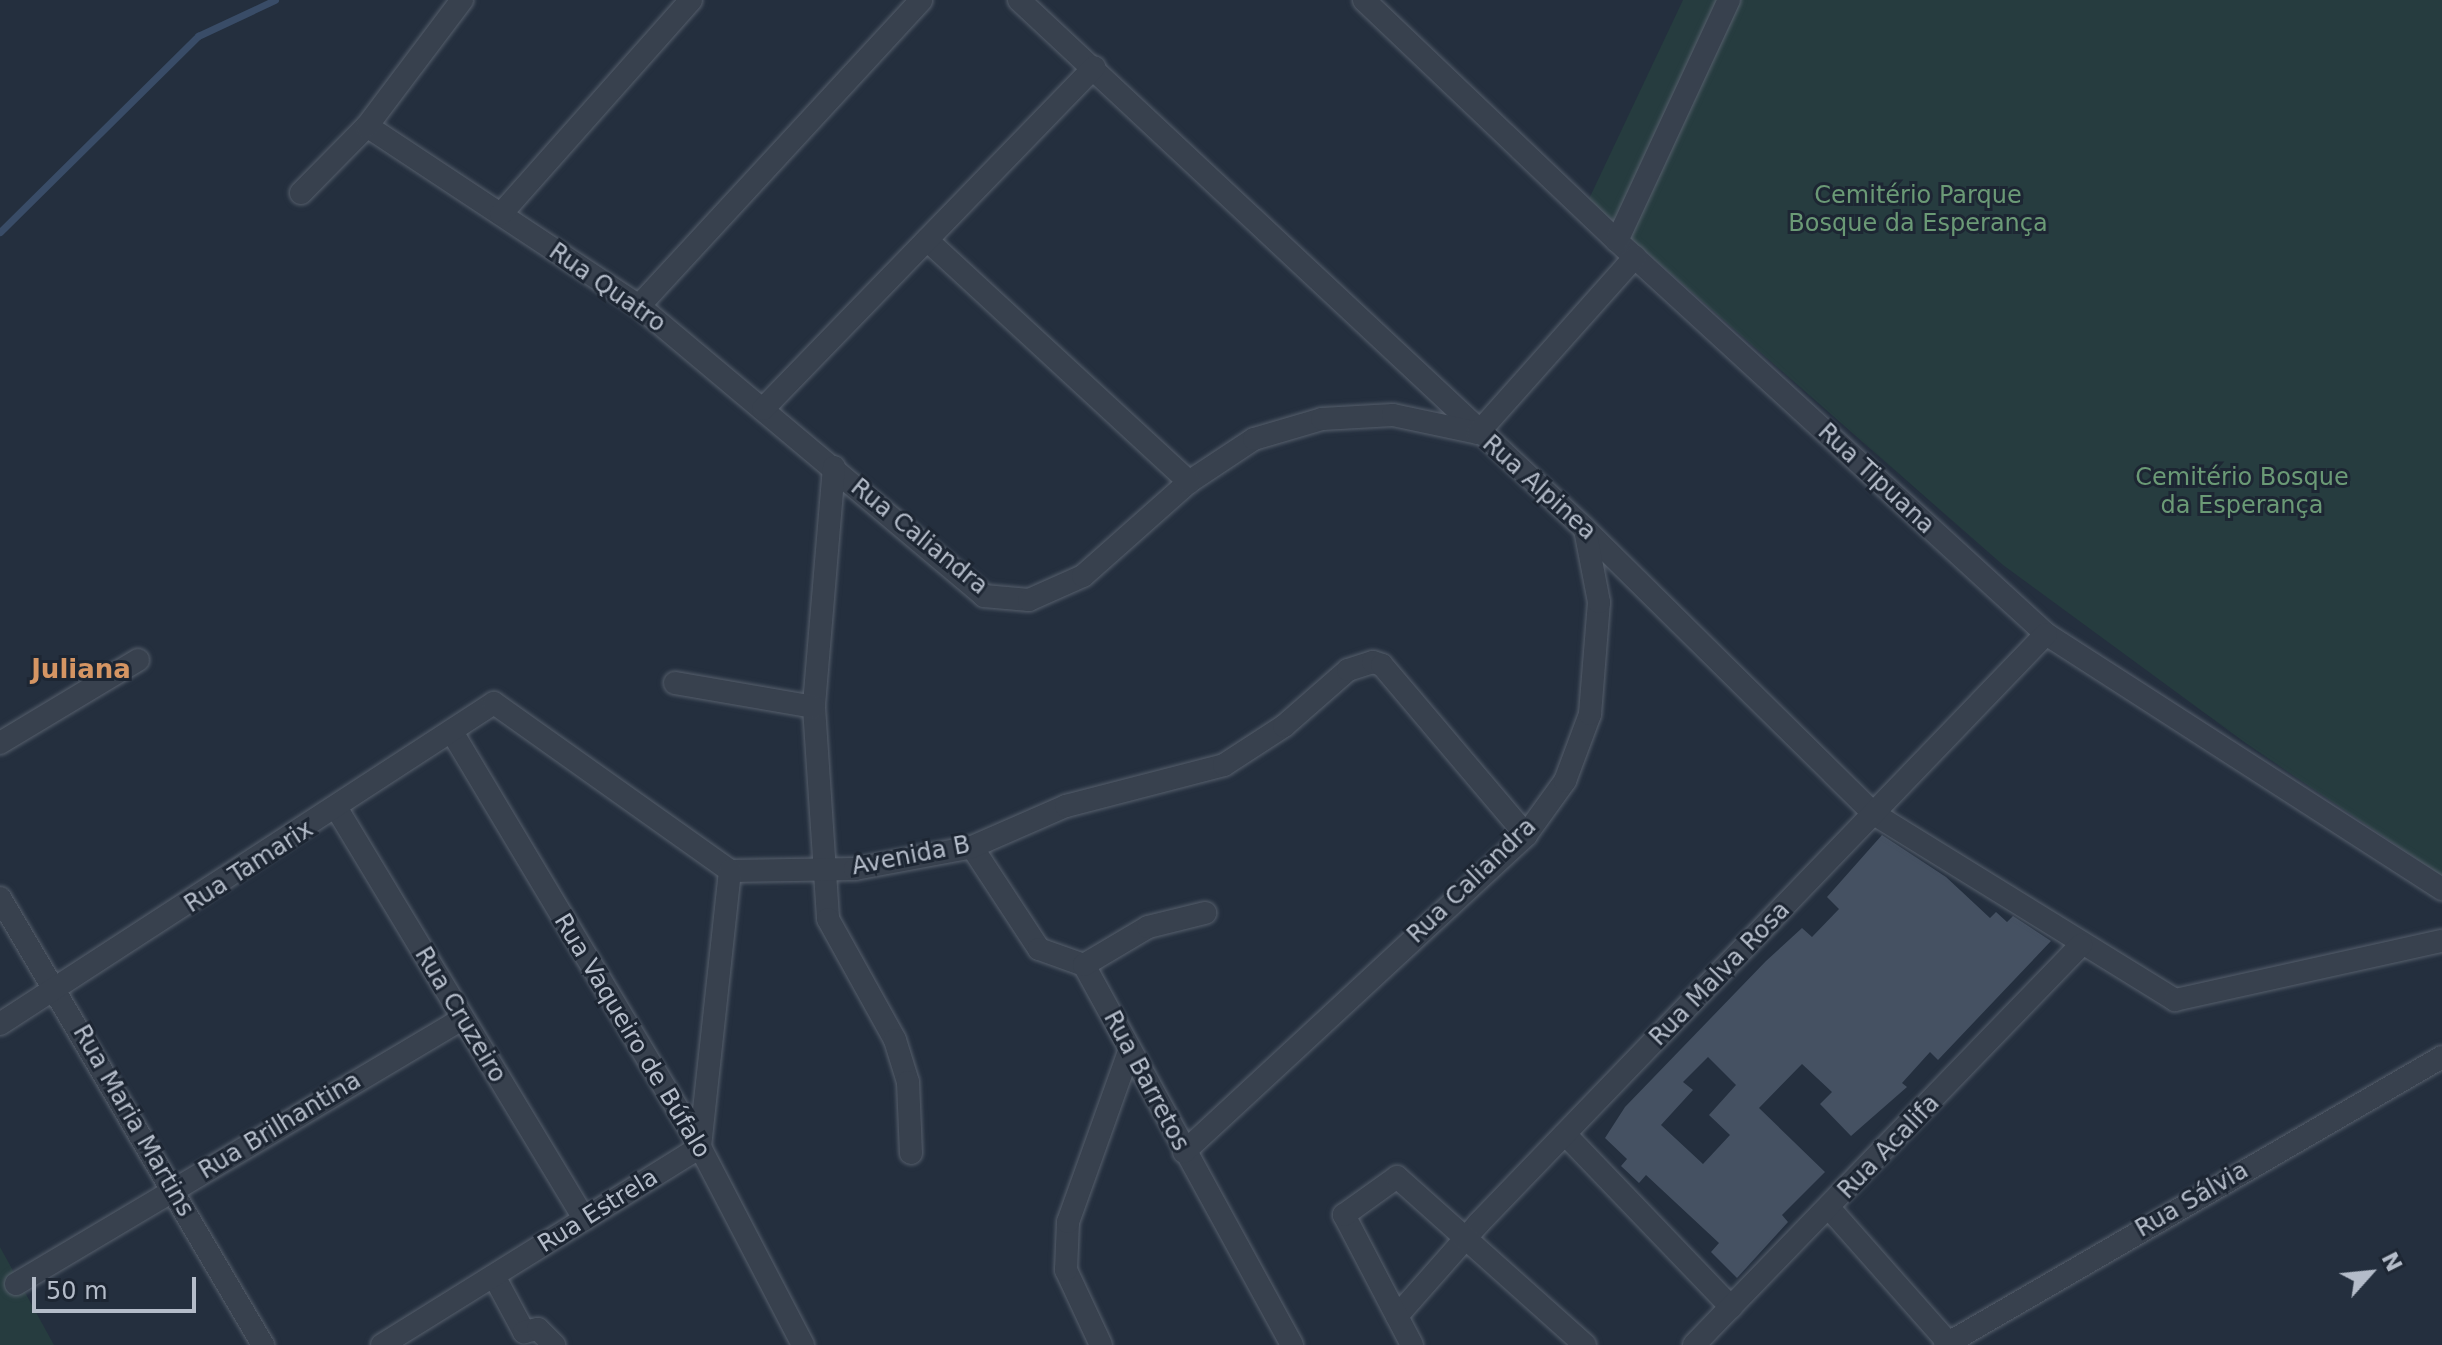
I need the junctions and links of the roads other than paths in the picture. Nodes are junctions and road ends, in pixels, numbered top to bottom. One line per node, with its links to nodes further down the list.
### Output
1 (462, 0): 8 (street)
2 (691, 0): 10 (street)
3 (921, 0): 14 (street)
4 (1019, 0): 7 (street, Rua Alpinea)
5 (1364, 0): 12 (street, Rua Tipuana)
6 (1729, 0): 12 (street)
7 (1094, 67): 11 (street); 16 (street, Rua Alpinea)
8 (367, 126): 9 (street); 10 (street, Rua Quatro)
9 (301, 193)
10 (501, 214): 14 (street, Rua Quatro)
11 (927, 240): 15 (street); 18 (street)
12 (1617, 241): 13 (street, Rua Tipuana)
13 (1635, 257): 16 (street); 20 (street, Rua Tipuana)
14 (639, 306): 15 (street, Rua Quatro)
15 (763, 409): 17 (street, Rua Quatro)
16 (1478, 433): 18 (street, Rua Caliandra); 19 (street, Rua Alpinea)
17 (834, 467): 18 (street, Rua Caliandra); 23 (street)
18 (1189, 482)
19 (1585, 529): 27 (street, Rua Alpinea); 28 (street, Rua Caliandra)
20 (2046, 634): 27 (street, Rua Malva Rosa); 32 (street, Rua Tipuana)
21 (138, 660): 25 (street)
22 (675, 683): 23 (street)
23 (814, 707): 30 (street)
24 (452, 732): 26 (street, Rua Tamarix); 31 (street, Rua Tamarix); 44 (street, Rua Vaqueiro de Búfalo)
25 (0, 743)
26 (337, 809): 38 (street, Rua Tamarix); 39 (street, Rua Cruzeiro)
27 (1874, 814): 36 (street, Rua Alpinea); 43 (street, Rua Malva Rosa)
28 (1526, 835): 29 (street, Avenida B); 45 (street, Rua Caliandra)
29 (972, 847): 30 (street, Avenida B); 37 (street)
30 (822, 870): 31 (street, Avenida B); 46 (street)
31 (730, 871): 44 (street)
32 (2442, 889)
33 (0, 898): 38 (street, Rua Maria Martins)
34 (1205, 913): 37 (street)
35 (2442, 941): 36 (street, Rua Alpinea)
36 (2081, 945): 48 (street, Rua Acalifa)
37 (1084, 965): 41 (street, Rua Barretos)
38 (57, 991): 40 (street, Rua Tamarix); 47 (street, Rua Maria Martins)
39 (462, 1019): 47 (street, Rua Brilhantina); 49 (street, Rua Cruzeiro)
40 (0, 1024)
41 (1129, 1052): 45 (street, Rua Barretos); 60 (street)
42 (2442, 1057): 55 (street, Rua Sálvia)
43 (1565, 1134): 50 (street, Rua Malva Rosa); 53 (street)
44 (700, 1147): 49 (street, Rua Estrela); 59 (street, Rua Vaqueiro de Búfalo)
45 (1184, 1152): 61 (street, Rua Barretos)
46 (911, 1153)
47 (173, 1190): 52 (street, Rua Brilhantina); 56 (street, Rua Maria Martins)
48 (1830, 1209): 53 (street, Rua Acalifa); 55 (street)
49 (584, 1219): 51 (street, Rua Estrela)
50 (1467, 1235): 54 (street, Rua Malva Rosa); 54 (street); 63 (street)
51 (494, 1276): 57 (street, Rua Estrela); 58 (street)
52 (16, 1284)
53 (1731, 1307): 64 (street, Rua Acalifa)
54 (1397, 1316): 62 (street)
55 (1946, 1342)
56 (263, 1345)
57 (382, 1345)
58 (554, 1345)
59 (803, 1345)
60 (1101, 1345)
61 (1292, 1345)
62 (1412, 1345)
63 (1585, 1345)
64 (1694, 1345)

